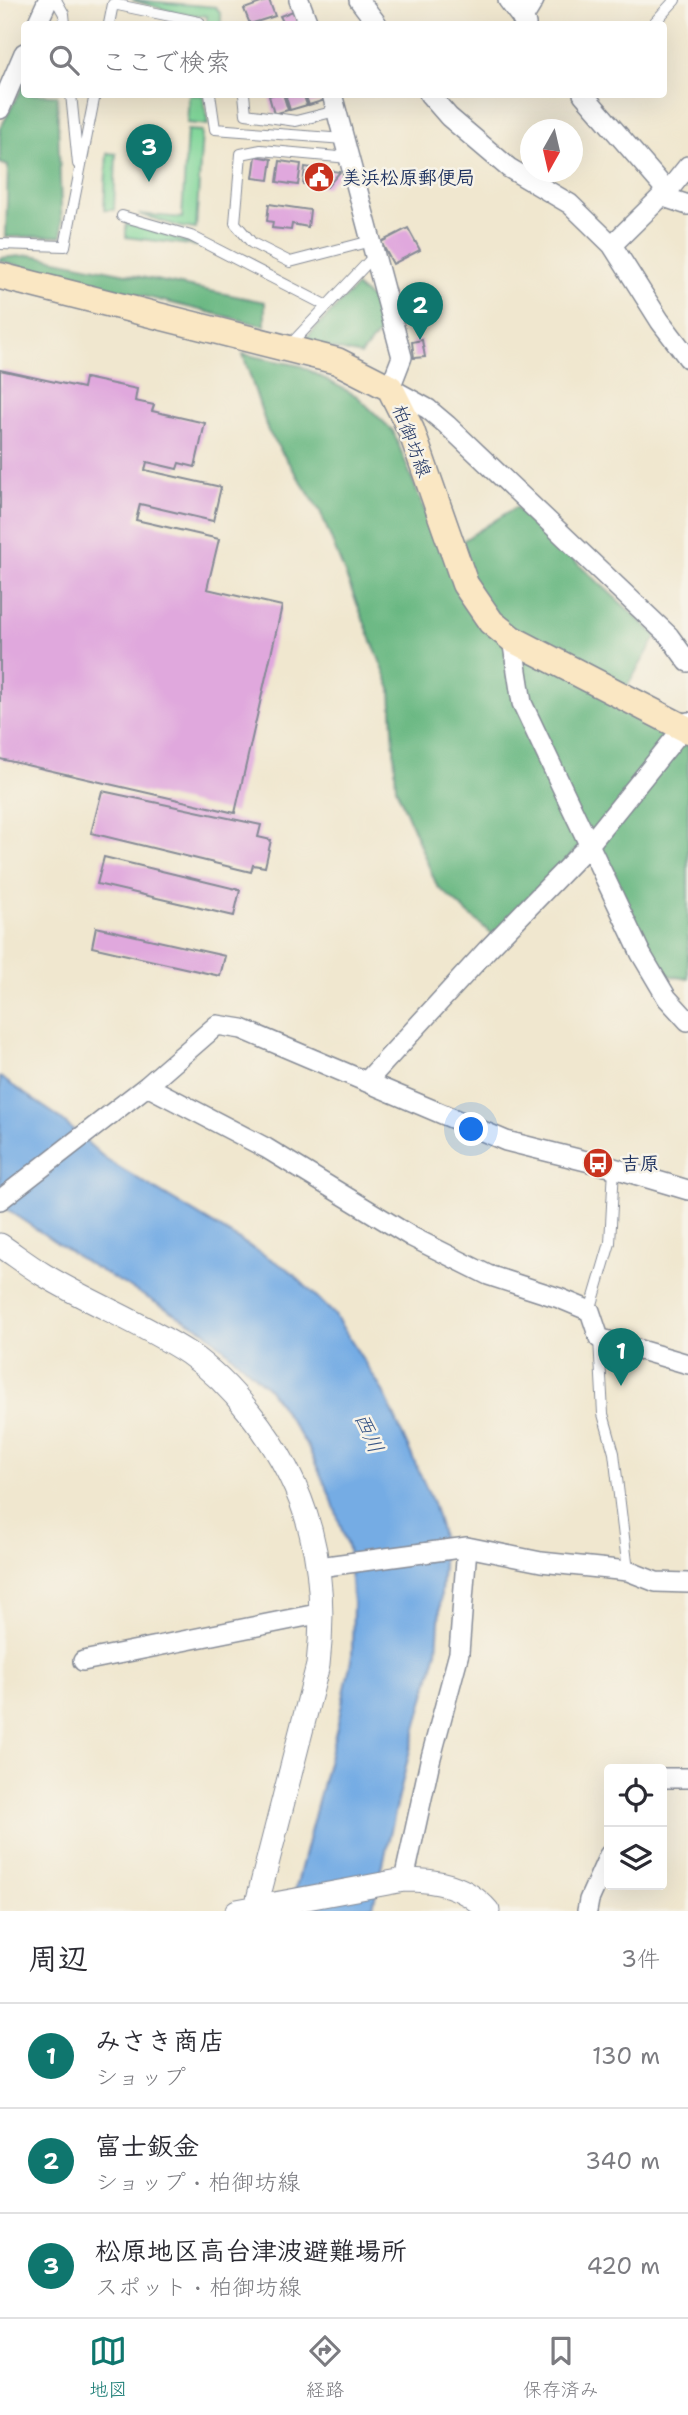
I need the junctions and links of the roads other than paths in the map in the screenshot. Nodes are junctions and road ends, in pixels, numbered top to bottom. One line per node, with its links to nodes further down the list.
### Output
1 (48, 0): 8 (street)
2 (56, 0): 9 (lane)
3 (299, 0): 12 (street)
4 (359, 0): 13 (street)
5 (508, 0): 14 (street)
6 (534, 0): 15 (street)
7 (676, 0): 16 (lane)
8 (38, 21)
9 (65, 21)
10 (110, 21): 11 (lane)
11 (180, 21)
12 (307, 21)
13 (375, 21)
14 (523, 21)
15 (524, 21)
16 (656, 21)
17 (21, 60): 25 (street)
18 (71, 98): 28 (lane)
19 (94, 98): 28 (lane)
20 (211, 98): 26 (lane)
21 (244, 98): 24 (lane)
22 (432, 98): 33 (street)
23 (585, 98): 29 (street)
24 (334, 103): 26 (street)
25 (0, 109)
26 (347, 149): 34 (street); 34 (lane)
27 (688, 166): 29 (street)
28 (79, 175): 32 (lane)
29 (664, 193): 30 (street); 33 (street)
30 (688, 205)
31 (122, 216): 36 (lane)
32 (0, 244)
33 (612, 245): 38 (street)
34 (373, 248): 36 (lane); 39 (street)
35 (0, 276): 37 (main road, 柏御坊線)
36 (327, 306): 37 (lane)
37 (288, 347): 39 (main road, 柏御坊線)
38 (688, 358)
39 (390, 388): 40 (main road, 柏御坊線); 41 (street)
40 (512, 639): 42 (main road, 柏御坊線); 43 (street)
41 (688, 662)
42 (686, 726): 43 (street)
43 (588, 846): 44 (street); 45 (street)
44 (688, 1021)
45 (367, 1081): 46 (street); 47 (street)
46 (146, 1086): 49 (street); 51 (street)
47 (614, 1168): 48 (street); 51 (lane)
48 (688, 1190)
49 (0, 1200)
50 (0, 1245): 55 (street)
51 (590, 1311): 52 (street)
52 (599, 1338): 53 (street); 56 (lane)
53 (688, 1364)
54 (462, 1548): 55 (street); 56 (street); 63 (street)
55 (319, 1567): 58 (street)
56 (628, 1571): 57 (street)
57 (688, 1583)
58 (322, 1613): 59 (street); 64 (street)
59 (83, 1661)
60 (667, 1778): 61 (street)
61 (688, 1778)
62 (604, 1866): 66 (street)
63 (404, 1880): 64 (street); 65 (street)
64 (255, 1908)
65 (488, 1911)
66 (587, 1911)

